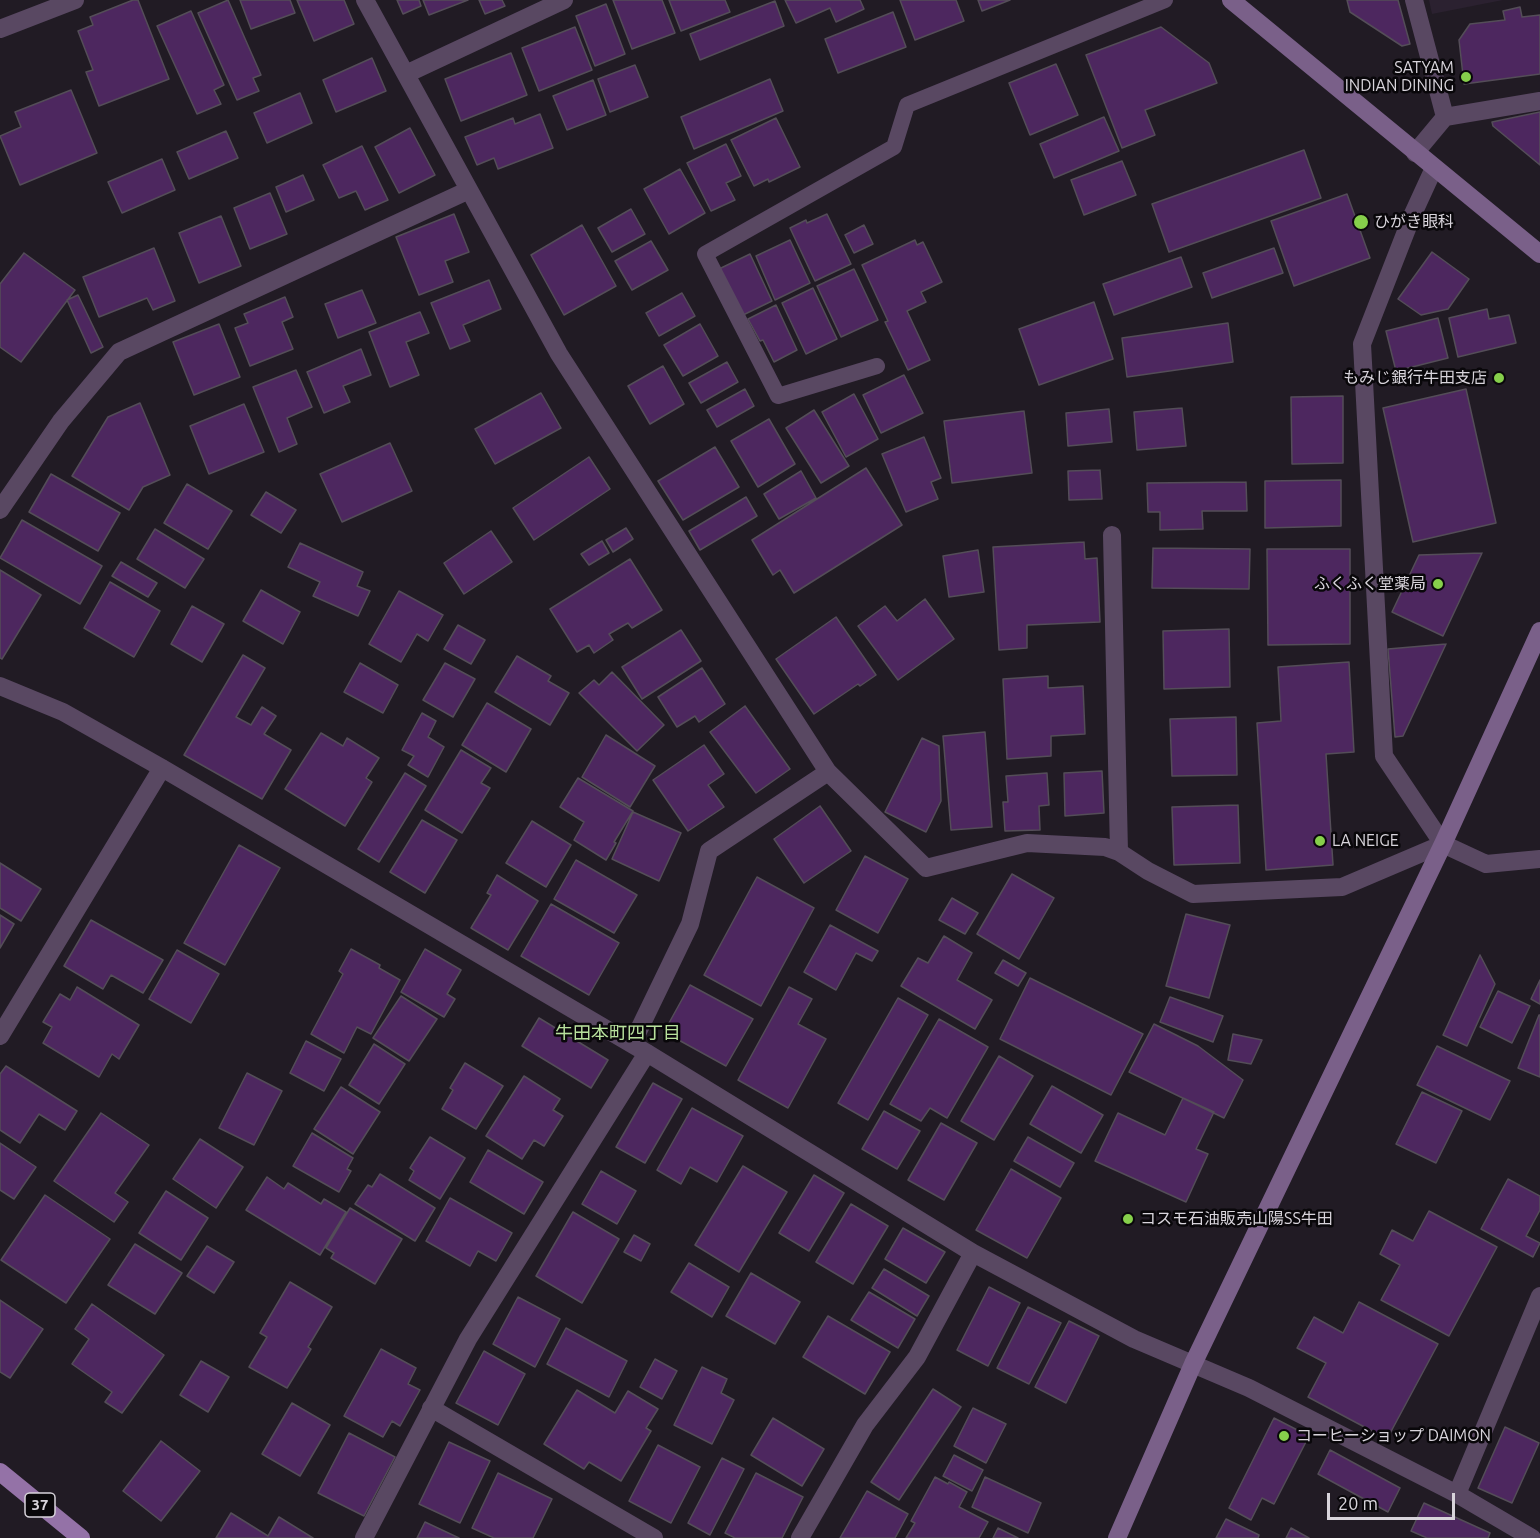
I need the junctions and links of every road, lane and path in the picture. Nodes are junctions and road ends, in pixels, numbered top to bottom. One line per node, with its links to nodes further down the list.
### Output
1 (75, 0): 7 (street)
2 (365, 0): 8 (street)
3 (564, 0): 8 (street)
4 (1165, 0): 15 (lane)
5 (1231, 0): 11 (street)
6 (1414, 0): 10 (street)
7 (0, 29)
8 (406, 74): 13 (street)
9 (1540, 101): 10 (street)
10 (1445, 117): 11 (street)
11 (1415, 153): 12 (street)
12 (1434, 168): 14 (street); 22 (street)
13 (470, 190): 16 (street); 21 (street)
14 (1540, 254)
15 (877, 366)
16 (0, 510)
17 (1112, 535): 23 (street)
18 (1540, 631): 22 (street)
19 (0, 686): 20 (street)
20 (162, 768): 25 (street); 26 (street)
21 (828, 772): 23 (street); 26 (street)
22 (1443, 844): 23 (street); 24 (street); 29 (street)
23 (1119, 852)
24 (1540, 859)
25 (0, 1036)
26 (639, 1048): 27 (street); 30 (street)
27 (973, 1253): 29 (street); 36 (street)
28 (1540, 1296): 32 (street)
29 (1193, 1364): 32 (street); 37 (street)
30 (431, 1408): 34 (street); 35 (street)
31 (0, 1472): 33 (main road, 37)
32 (1457, 1494): 38 (street)
33 (81, 1538)
34 (364, 1538)
35 (654, 1538)
36 (800, 1538)
37 (1117, 1538)
38 (1532, 1538)

